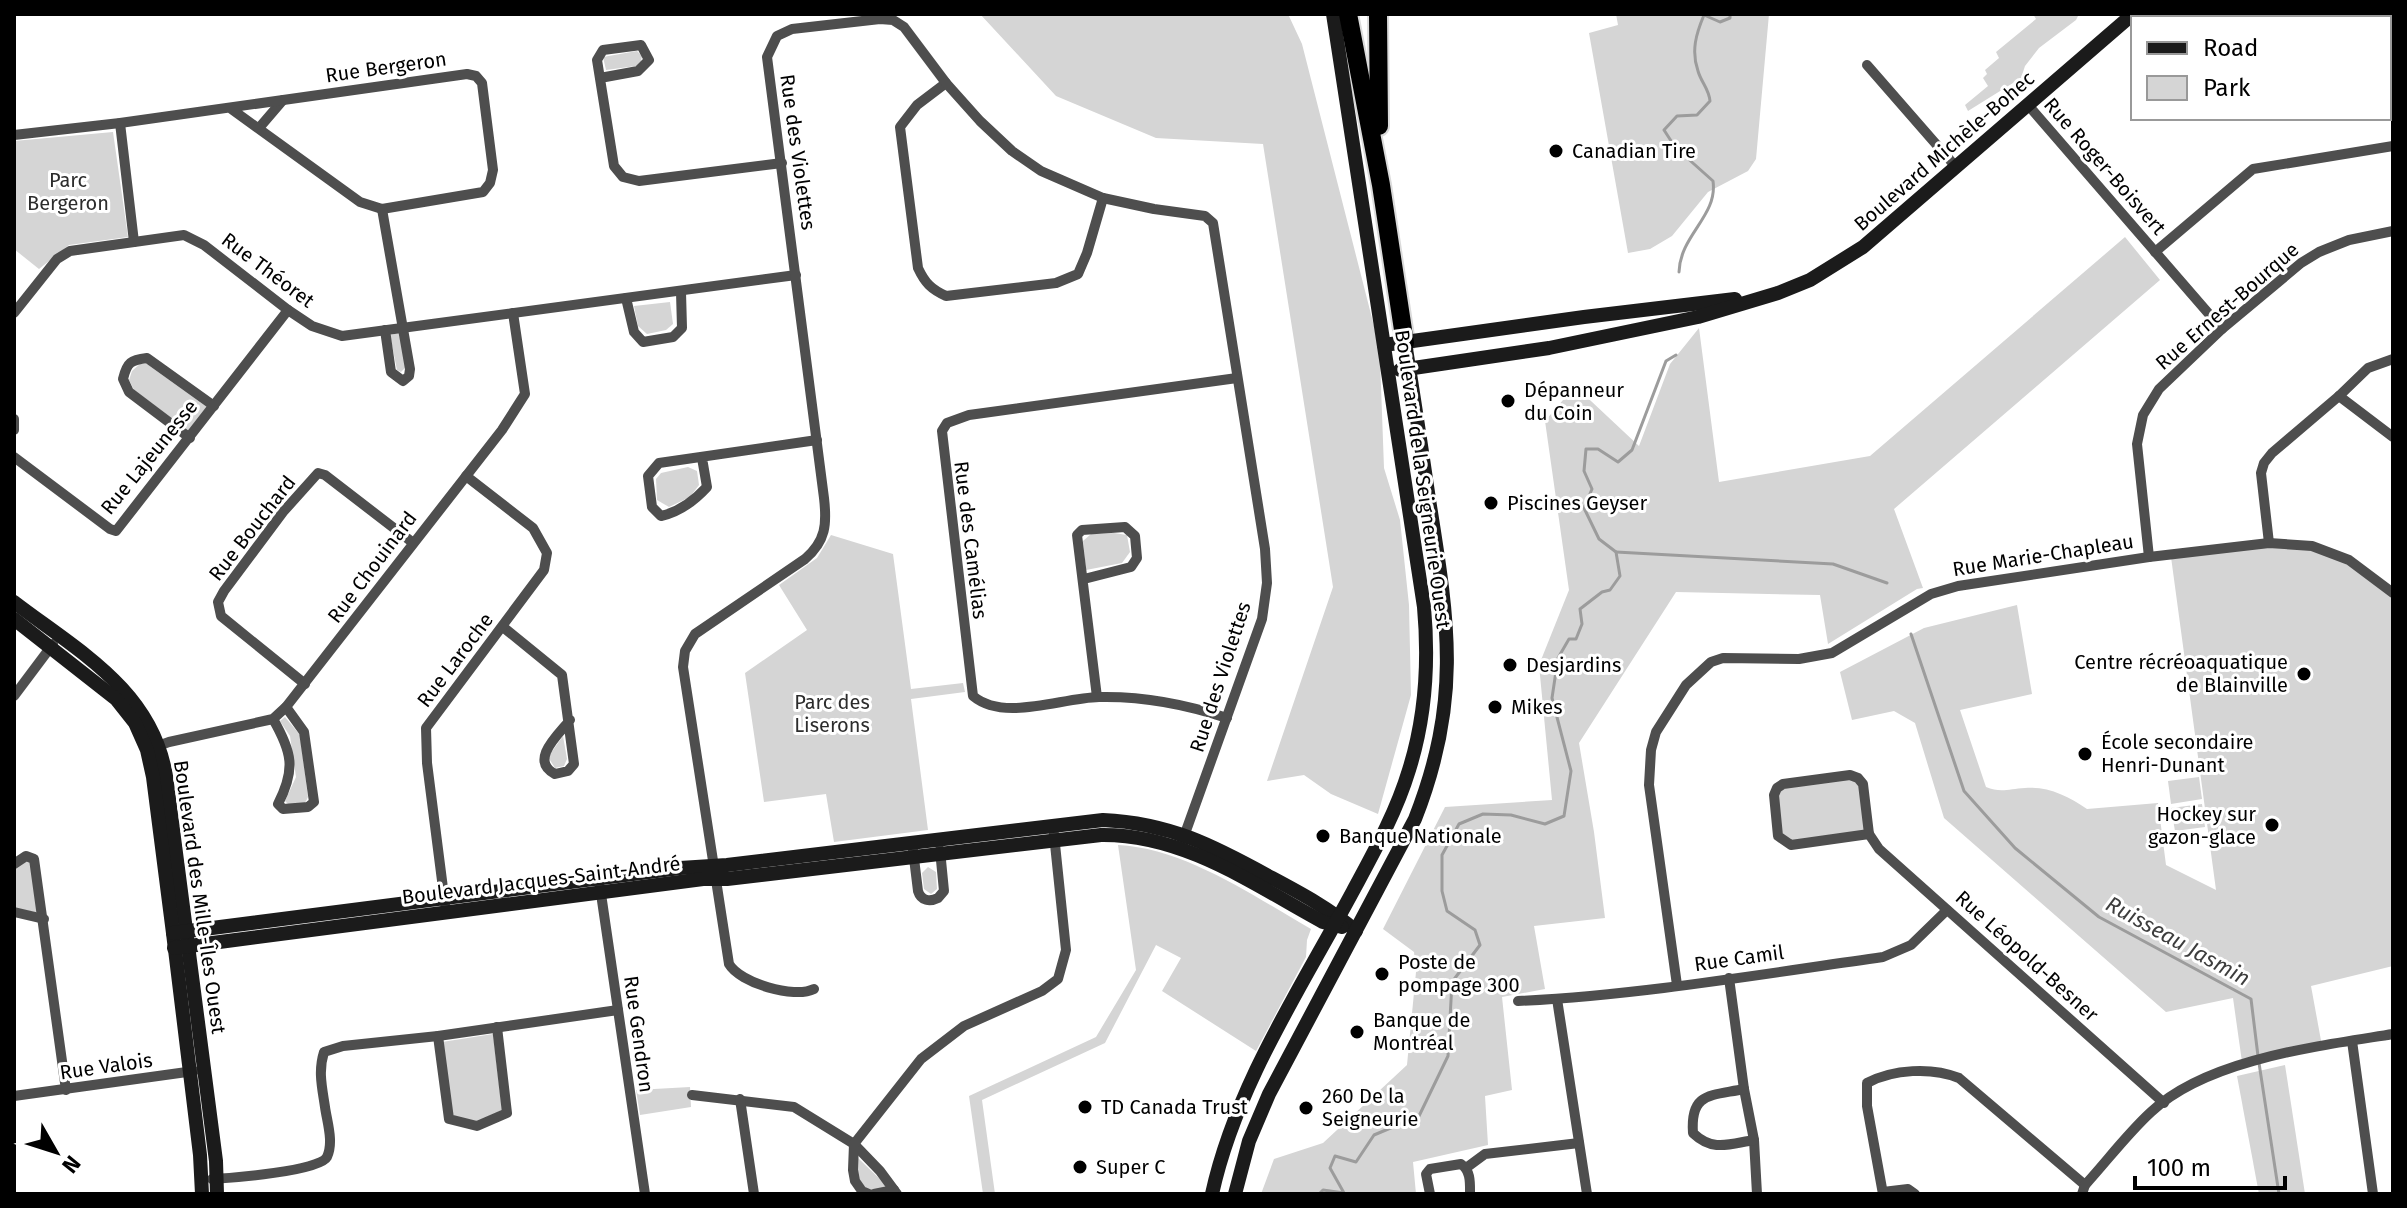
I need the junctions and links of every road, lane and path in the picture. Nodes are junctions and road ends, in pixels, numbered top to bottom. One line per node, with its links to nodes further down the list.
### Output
1 (1333, 14): 35 (street, Boulevard de la Seigneurie Ouest)
2 (1348, 14): 17 (highway)
3 (1378, 14): 17 (highway)
4 (2133, 14): 9 (street, Boulevard Michèle-Bohec)
5 (1867, 65): 16 (street)
6 (600, 78): 6 (street); 15 (street)
7 (946, 83): 15 (street, Rue des Violettes); 18 (street, Rue des Violettes); 18 (street)
8 (283, 100): 10 (street, Rue Bergeron); 12 (street); 19 (street, Rue Bergeron)
9 (2028, 105): 16 (street, Boulevard Michèle-Bohec); 22 (street, Rue Roger-Boisvert)
10 (230, 108): 11 (street, Rue Bergeron); 12 (street)
11 (120, 123): 13 (street, Rue Bergeron); 21 (street)
12 (259, 128): 19 (street)
13 (14, 135)
14 (2393, 146): 22 (street, Rue Roger-Boisvert)
15 (782, 163): 23 (street, Rue des Violettes)
16 (1956, 167): 25 (street, Boulevard Michèle-Bohec)
17 (1381, 185): 34 (highway)
18 (1103, 198): 40 (street, Rue des Violettes)
19 (382, 209): 31 (street)
20 (2393, 231): 32 (street, Rue Ernest-Bourque)
21 (134, 242): 27 (street, Rue Théoret); 28 (street, Rue Théoret)
22 (2155, 252): 32 (street, Rue Roger-Boisvert)
23 (796, 275): 24 (street, Rue Théoret); 47 (street, Rue des Violettes)
24 (681, 292): 26 (street, Rue Théoret); 26 (street)
25 (1768, 296): 30 (street, Boulevard Michèle-Bohec); 36 (street, Boulevard Michèle-Bohec)
26 (626, 298): 29 (street, Rue Théoret)
27 (288, 310): 33 (street, Rue Théoret); 42 (street, Rue Lajeunesse)
28 (14, 313)
29 (513, 313): 31 (street, Rue Théoret); 50 (street, Rue Chouinard)
30 (1537, 324): 34 (street, Boulevard Michèle-Bohec); 36 (street)
31 (402, 328): 33 (street, Rue Théoret); 33 (street)
32 (2222, 329): 53 (street, Rue Ernest-Bourque)
33 (385, 330)
34 (1405, 343): 35 (street, Boulevard Michèle-Bohec); 38 (street, Boulevard de la Seigneurie Ouest)
35 (1384, 345): 39 (street, Boulevard de la Seigneurie Ouest)
36 (1541, 349): 38 (street, Boulevard Michèle-Bohec)
37 (2393, 359): 41 (street)
38 (1409, 369): 39 (street, Boulevard Michèle-Bohec); 61 (street, Boulevard de la Seigneurie Ouest)
39 (1388, 372): 60 (street, Boulevard de la Seigneurie Ouest)
40 (1237, 378): 64 (street, Rue des Camélias); 66 (street, Rue des Violettes)
41 (2339, 396): 45 (street); 52 (street)
42 (214, 406): 46 (street, Rue Lajeunesse); 46 (street)
43 (14, 419): 44 (street)
44 (14, 430)
45 (2393, 437)
46 (190, 438): 48 (street, Rue Lajeunesse)
47 (817, 440): 49 (street); 76 (street, Rue des Violettes)
48 (14, 457)
49 (702, 458): 49 (street)
50 (466, 476): 51 (street, Rue Chouinard); 58 (street, Rue Laroche)
51 (412, 542): 62 (street, Rue Chouinard); 62 (street, Rue Bouchard)
52 (2269, 543): 53 (street, Rue Marie-Chapleau); 55 (street, Rue Marie-Chapleau)
53 (2149, 557): 86 (street, Rue Marie-Chapleau)
54 (1084, 579): 54 (street); 64 (street)
55 (2393, 593)
56 (14, 602): 59 (street, Boulevard des Mille-Îles Ouest)
57 (14, 619): 59 (street, Boulevard des Mille-Îles Ouest)
58 (503, 627): 68 (street); 78 (street, Rue Laroche)
59 (55, 641): 63 (street); 69 (street, Boulevard des Mille-Îles Ouest)
60 (1427, 648): 61 (street); 82 (street, Boulevard de la Seigneurie Ouest)
61 (1448, 648): 83 (street, Boulevard de la Seigneurie Ouest)
62 (305, 684): 65 (street, Rue Chouinard)
63 (14, 696)
64 (1097, 697): 66 (street, Rue des Camélias)
65 (286, 707): 67 (street, Rue Chouinard); 67 (street)
66 (1227, 718): 72 (street, Rue des Violettes)
67 (273, 719): 69 (street, Rue Chouinard)
68 (570, 720): 68 (street)
69 (153, 748): 84 (street, Boulevard des Mille-Îles Ouest)
70 (1054, 832): 72 (street, Boulevard Jacques-Saint-André); 73 (street, Boulevard Jacques-Saint-André); 104 (street)
71 (1869, 834): 71 (street); 79 (street, Rue Léopold-Besner)
72 (1183, 841): 82 (street, Boulevard Jacques-Saint-André)
73 (940, 846): 74 (street, Boulevard Jacques-Saint-André); 74 (street)
74 (913, 850): 76 (street, Boulevard Jacques-Saint-André)
75 (14, 864): 81 (street)
76 (713, 872): 77 (street, Boulevard Jacques-Saint-André); 87 (street, Rue des Violettes)
77 (599, 885): 78 (street, Boulevard Jacques-Saint-André); 90 (street, Rue Gendron)
78 (445, 906): 84 (street, Boulevard Jacques-Saint-André)
79 (1947, 910): 85 (street, Rue Camil); 101 (street, Rue Léopold-Besner)
80 (14, 912): 81 (street)
81 (44, 919): 97 (street)
82 (1337, 921): 83 (street, Boulevard Jacques-Saint-André); 113 (street, Boulevard de la Seigneurie Ouest)
83 (1356, 931): 114 (street, Boulevard de la Seigneurie Ouest)
84 (180, 940): 95 (street, Boulevard des Mille-Îles Ouest)
85 (1729, 978): 86 (street, Rue Camil); 96 (street)
86 (1677, 985): 88 (street, Rue Camil)
87 (814, 989)
88 (1557, 999): 89 (street, Rue Camil); 103 (street)
89 (1518, 1001)
90 (618, 1010): 91 (street); 110 (street, Rue Gendron)
91 (497, 1027): 93 (street); 93 (street)
92 (2393, 1034): 94 (street)
93 (438, 1036): 106 (street)
94 (2352, 1041): 101 (street); 120 (street)
95 (196, 1071): 97 (street, Rue Valois); 106 (street, Boulevard des Mille-Îles Ouest)
96 (1744, 1089): 102 (street); 102 (street)
97 (66, 1090): 99 (street, Rue Valois)
98 (692, 1095): 100 (street)
99 (14, 1096)
100 (740, 1099): 104 (street); 111 (street)
101 (2164, 1103): 107 (street)
102 (1754, 1140): 118 (street)
103 (1579, 1143): 105 (street); 117 (street)
104 (854, 1144): 108 (street); 112 (street)
105 (1466, 1168): 115 (street); 116 (street)
106 (209, 1187)
107 (2084, 1190): 109 (street)
108 (896, 1192): 112 (street)
109 (1883, 1193): 119 (street)
110 (645, 1194)
111 (754, 1194)
112 (872, 1194)
113 (1212, 1194)
114 (1235, 1194)
115 (1430, 1194)
116 (1470, 1194)
117 (1587, 1194)
118 (1757, 1194)
119 (1915, 1194)
120 (2373, 1194)

